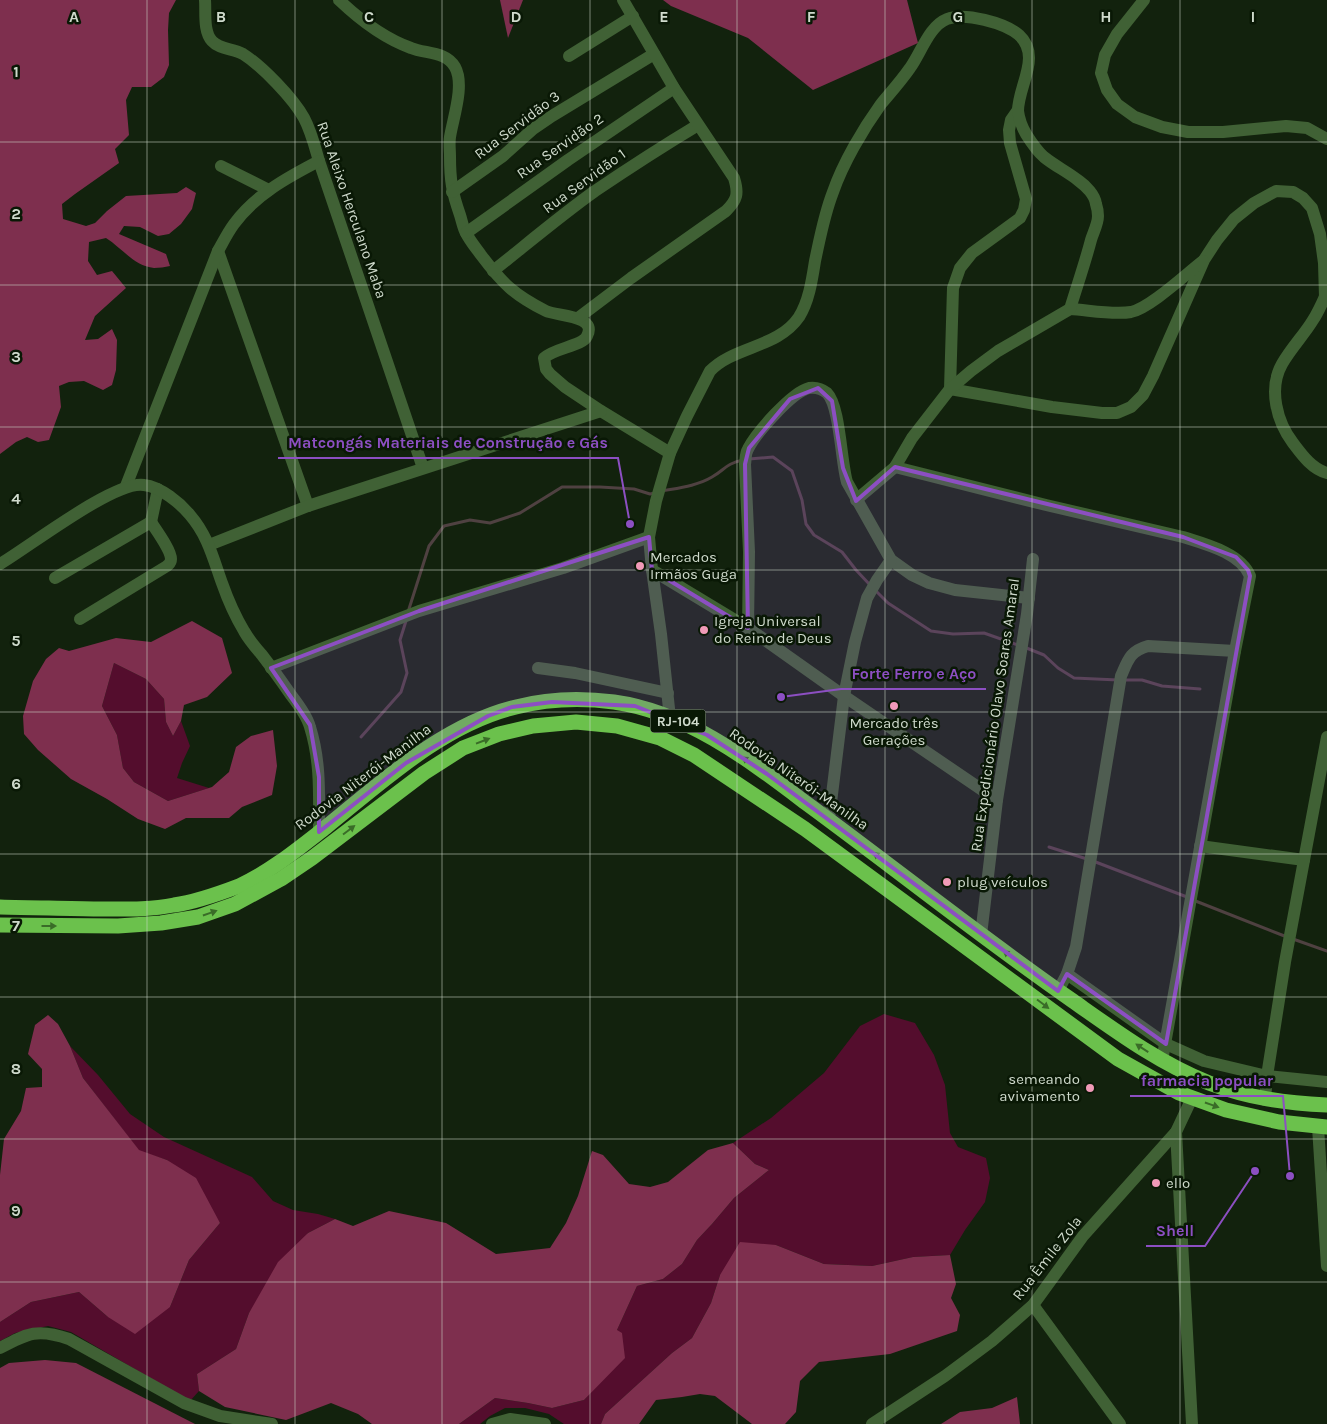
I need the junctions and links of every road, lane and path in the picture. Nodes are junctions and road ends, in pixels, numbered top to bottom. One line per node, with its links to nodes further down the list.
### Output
1 (206, 0): 12 (street, Rua Aleixo Herculano Maba)
2 (339, 0): 15 (street)
3 (623, 0): 5 (street)
4 (1144, 0): 11 (street)
5 (633, 16): 6 (street); 7 (street)
6 (654, 54): 8 (street); 15 (street, Rua Servidão 3)
7 (568, 56)
8 (674, 88): 10 (street); 16 (street, Rua Servidão 2)
9 (1018, 110): 21 (street); 23 (street); 25 (street)
10 (698, 125): 19 (street, Rua Servidão 1); 22 (street)
11 (1327, 139)
12 (319, 161): 14 (street); 27 (street, Rua Aleixo Herculano Maba)
13 (221, 166): 14 (street)
14 (269, 190): 17 (street)
15 (452, 192): 16 (street)
16 (466, 233): 19 (street)
17 (218, 251): 29 (street); 32 (street)
18 (1204, 260): 20 (street); 21 (street); 23 (street)
19 (493, 271): 22 (street)
20 (1326, 294): 28 (street)
21 (1070, 308): 23 (street)
22 (578, 318): 24 (street)
23 (950, 389): 26 (street)
24 (601, 412): 25 (street); 27 (street)
25 (670, 453): 34 (street)
26 (895, 466): 31 (street); 44 (street)
27 (423, 468): 32 (street)
28 (1327, 473)
29 (126, 486): 30 (street); 38 (street)
30 (158, 489): 33 (street); 35 (street)
31 (856, 500): 37 (street); 43 (street)
32 (308, 506): 35 (street)
33 (151, 522): 40 (street); 42 (street)
34 (649, 537): 39 (street); 45 (street)
35 (210, 545): 45 (street)
36 (1033, 559): 41 (street, Rua Expedicionário Olavo Soares Amaral)
37 (892, 560): 41 (street); 48 (street)
38 (0, 564)
39 (652, 570): 43 (street); 47 (street)
40 (56, 578)
41 (1029, 598): 51 (street, Rua Expedicionário Olavo Soares Amaral)
42 (80, 619)
43 (748, 628): 48 (street)
44 (1235, 651): 54 (street); 59 (street)
45 (271, 668): 53 (street)
46 (538, 668): 47 (street)
47 (668, 693): 49 (street)
48 (844, 696): 51 (street); 52 (street)
49 (670, 718): 52 (highway, Rodovia Niterói-Manilha / RJ-104, one-way to 49); 53 (highway, Rodovia Niterói-Manilha / RJ-104)
50 (1327, 737): 55 (street)
51 (997, 800): 58 (street, Rua Expedicionário Olavo Soares Amaral)
52 (829, 819): 58 (highway, Rodovia Niterói-Manilha / RJ-104, one-way to 52)
53 (319, 832): 56 (highway, Rodovia Niterói-Manilha / RJ-104)
54 (1200, 846): 55 (street); 61 (street)
55 (1304, 860): 63 (street)
56 (0, 907)
57 (0, 925): 65 (highway, RJ-104, one-way to 65)
58 (981, 935): 60 (highway, Rodovia Niterói-Manilha / RJ-104, one-way to 58)
59 (1067, 974): 60 (street); 61 (street)
60 (1058, 991): 62 (highway, Rodovia Niterói-Manilha / RJ-104, one-way to 60)
61 (1166, 1044): 62 (street); 63 (street)
62 (1162, 1061): 66 (highway, Rodovia Niterói-Manilha / RJ-104)
63 (1267, 1076): 64 (street); 66 (street)
64 (1327, 1082)
65 (1192, 1098): 68 (highway, RJ-104, one-way to 68); 69 (street, Rua Êmile Zola)
66 (1265, 1100): 67 (highway, Rodovia Niterói-Manilha / RJ-104)
67 (1327, 1105)
68 (1323, 1127): 70 (street)
69 (1176, 1132): 71 (street, Rua Êmile Zola); 78 (street)
70 (1327, 1266)
71 (1033, 1305): 76 (street, Rua Êmile Zola); 77 (street)
72 (0, 1348): 73 (street)
73 (272, 1424)
74 (492, 1424): 75 (street)
75 (545, 1424)
76 (872, 1424)
77 (1120, 1424)
78 (1192, 1424)

